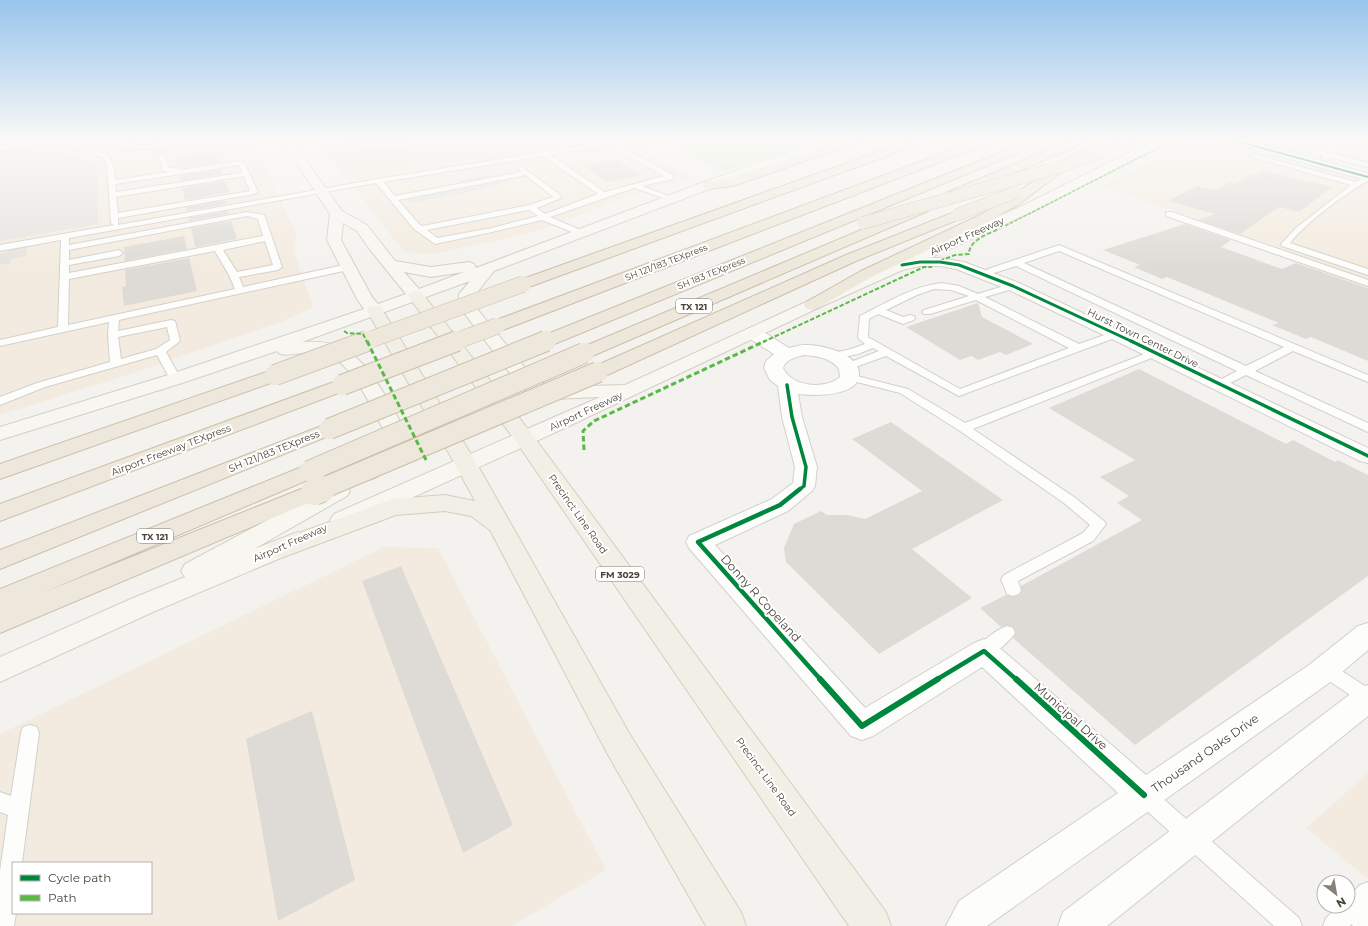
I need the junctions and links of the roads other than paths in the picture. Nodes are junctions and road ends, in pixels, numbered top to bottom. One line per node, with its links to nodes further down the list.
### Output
1 (116, 182): 25 (lane)
2 (212, 182): 32 (lane)
3 (250, 182): 29 (lane)
4 (315, 182): 30 (main road, Precinct Line Road)
5 (371, 182): 30 (lane)
6 (379, 182): 34 (lane)
7 (480, 182): 34 (lane)
8 (539, 182): 37 (lane)
9 (584, 182): 33 (lane)
10 (649, 182): 28 (lane)
11 (716, 182): 27 (main road)
12 (732, 182): 27 (highway)
13 (773, 182): 43 (highway)
14 (804, 182): 43 (highway)
15 (849, 182): 54 (highway)
16 (877, 182): 54 (highway, SH 121/183 TEXpress)
17 (935, 182): 60 (highway, SH 183 TEXpress)
18 (983, 182): 111 (highway, TX 121, bridge)
19 (1006, 182): 60 (highway, bridge)
20 (1031, 182): 111 (highway, bridge)
21 (1040, 182): 74 (highway)
22 (1080, 182): 50 (main road, Airport Freeway)
23 (1349, 182): 26 (lane)
24 (1358, 182): 26 (lane)
25 (111, 183): 31 (lane)
26 (1355, 184): 66 (lane)
27 (708, 185): 35 (main road)
28 (634, 186): 33 (lane); 35 (lane)
29 (253, 189): 32 (lane); 36 (lane)
30 (321, 191): 38 (lane); 39 (main road, Precinct Line Road)
31 (112, 195): 36 (lane); 41 (lane)
32 (160, 195): 36 (lane)
33 (604, 195): 42 (lane)
34 (393, 199): 46 (lane)
35 (673, 199): 47 (main road)
36 (141, 201): 41 (lane)
37 (531, 207): 42 (lane); 46 (lane)
38 (191, 214): 44 (lane); 45 (lane)
39 (337, 214): 62 (main road, Precinct Line Road); 63 (main road)
40 (1169, 214): 69 (lane)
41 (114, 216): 45 (lane)
42 (544, 217): 46 (lane); 47 (lane)
43 (693, 222): 110 (highway, bridge)
44 (191, 225): 49 (lane); 52 (lane)
45 (115, 227): 48 (lane)
46 (420, 228)
47 (582, 234): 55 (main road)
48 (65, 236): 51 (lane); 52 (lane)
49 (268, 238): 53 (lane); 67 (lane)
50 (963, 238): 61 (main road, Airport Freeway); 65 (street, Hurst Town Center Drive)
51 (1, 247): 57 (lane)
52 (65, 248): 59 (lane)
53 (218, 248): 67 (lane); 68 (lane)
54 (699, 250): 100 (highway, SH 121/183 TEXpress, bridge)
55 (536, 251): 62 (main road); 64 (main road)
56 (119, 253): 59 (lane)
57 (0, 256)
58 (1015, 262): 65 (lane); 88 (lane); 96 (lane)
59 (64, 263): 68 (lane)
60 (736, 263): 84 (highway, SH 183 TEXpress)
61 (902, 264): 70 (street, Hurst Town Center Drive); 74 (main road, Airport Freeway)
62 (390, 265): 72 (main road, Precinct Line Road)
63 (348, 267): 71 (lane); 75 (main road)
64 (489, 269): 72 (main road); 102 (main road)
65 (991, 271): 70 (street, Hurst Town Center Drive)
66 (1368, 272)
67 (234, 275): 71 (lane)
68 (64, 277): 80 (lane)
69 (1368, 283)
70 (1013, 286): 73 (lane); 82 (street, Hurst Town Center Drive)
71 (240, 291): 78 (lane)
72 (416, 296): 75 (main road); 107 (main road, Precinct Line Road / FM 3029)
73 (977, 297): 76 (lane); 77 (lane); 87 (lane)
74 (812, 305): 81 (main road, Airport Freeway)
75 (375, 311): 93 (main road); 109 (main road)
76 (879, 311): 79 (lane); 86 (lane)
77 (927, 312)
78 (114, 318): 80 (lane); 83 (lane)
79 (910, 318)
80 (63, 330): 85 (lane)
81 (753, 333): 92 (street); 102 (main road, Airport Freeway)
82 (1116, 334): 87 (lane); 91 (street, Hurst Town Center Drive)
83 (113, 335): 89 (lane); 94 (lane)
84 (546, 341): 115 (highway, SH 121/183 TEXpress, bridge)
85 (0, 343)
86 (874, 344): 90 (lane); 95 (lane)
87 (1078, 348): 90 (lane)
88 (1292, 348): 96 (lane); 98 (lane)
89 (160, 351): 94 (lane); 97 (lane)
90 (887, 352): 95 (lane)
91 (1155, 353): 99 (street, Hurst Town Center Drive); 104 (lane)
92 (786, 354): 95 (street); 101 (street)
93 (242, 356): 97 (main road); 117 (main road)
94 (116, 364): 103 (lane)
95 (843, 367): 101 (street); 104 (lane)
96 (1246, 370): 99 (lane); 105 (lane)
97 (175, 379): 106 (main road)
98 (1368, 379)
99 (1220, 384): 108 (street, Hurst Town Center Drive)
100 (342, 385): 112 (highway, Airport Freeway TEXpress)
101 (787, 385): 121 (street, Donny R Copeland)
102 (632, 390): 107 (main road, Airport Freeway)
103 (0, 402)
104 (964, 428): 116 (lane)
105 (1368, 428)
106 (0, 434)
107 (524, 438): 109 (main road, Airport Freeway); 137 (main road, Precinct Line Road / FM 3029)
108 (1368, 456)
109 (466, 464): 113 (main road); 114 (main road, Airport Freeway)
110 (0, 472)
111 (312, 482): 118 (highway, TX 121); 119 (highway)
112 (0, 513)
113 (500, 526): 114 (main road); 136 (main road)
114 (280, 549): 117 (main road, Airport Freeway)
115 (0, 560)
116 (1013, 590)
117 (162, 597): 123 (main road, Airport Freeway)
118 (0, 600)
119 (0, 622)
120 (1368, 634): 122 (street, Thousand Oaks Drive)
121 (996, 642): 126 (street, Municipal Drive)
122 (1325, 669): 124 (lane); 126 (street, Thousand Oaks Drive)
123 (0, 670)
124 (1368, 698): 129 (street)
125 (30, 733): 128 (lane)
126 (1144, 795): 129 (lane); 138 (street, Thousand Oaks Drive)
127 (0, 802): 128 (lane)
128 (19, 808): 135 (lane)
129 (1190, 836): 139 (street); 140 (lane)
130 (1368, 894): 131 (lane)
131 (1356, 905)
132 (1356, 913): 134 (lane)
133 (1346, 914): 141 (lane)
134 (1368, 924)
135 (3, 926)
136 (727, 926)
137 (872, 926)
138 (965, 926)
139 (1077, 926)
140 (1291, 926)
141 (1334, 926)

